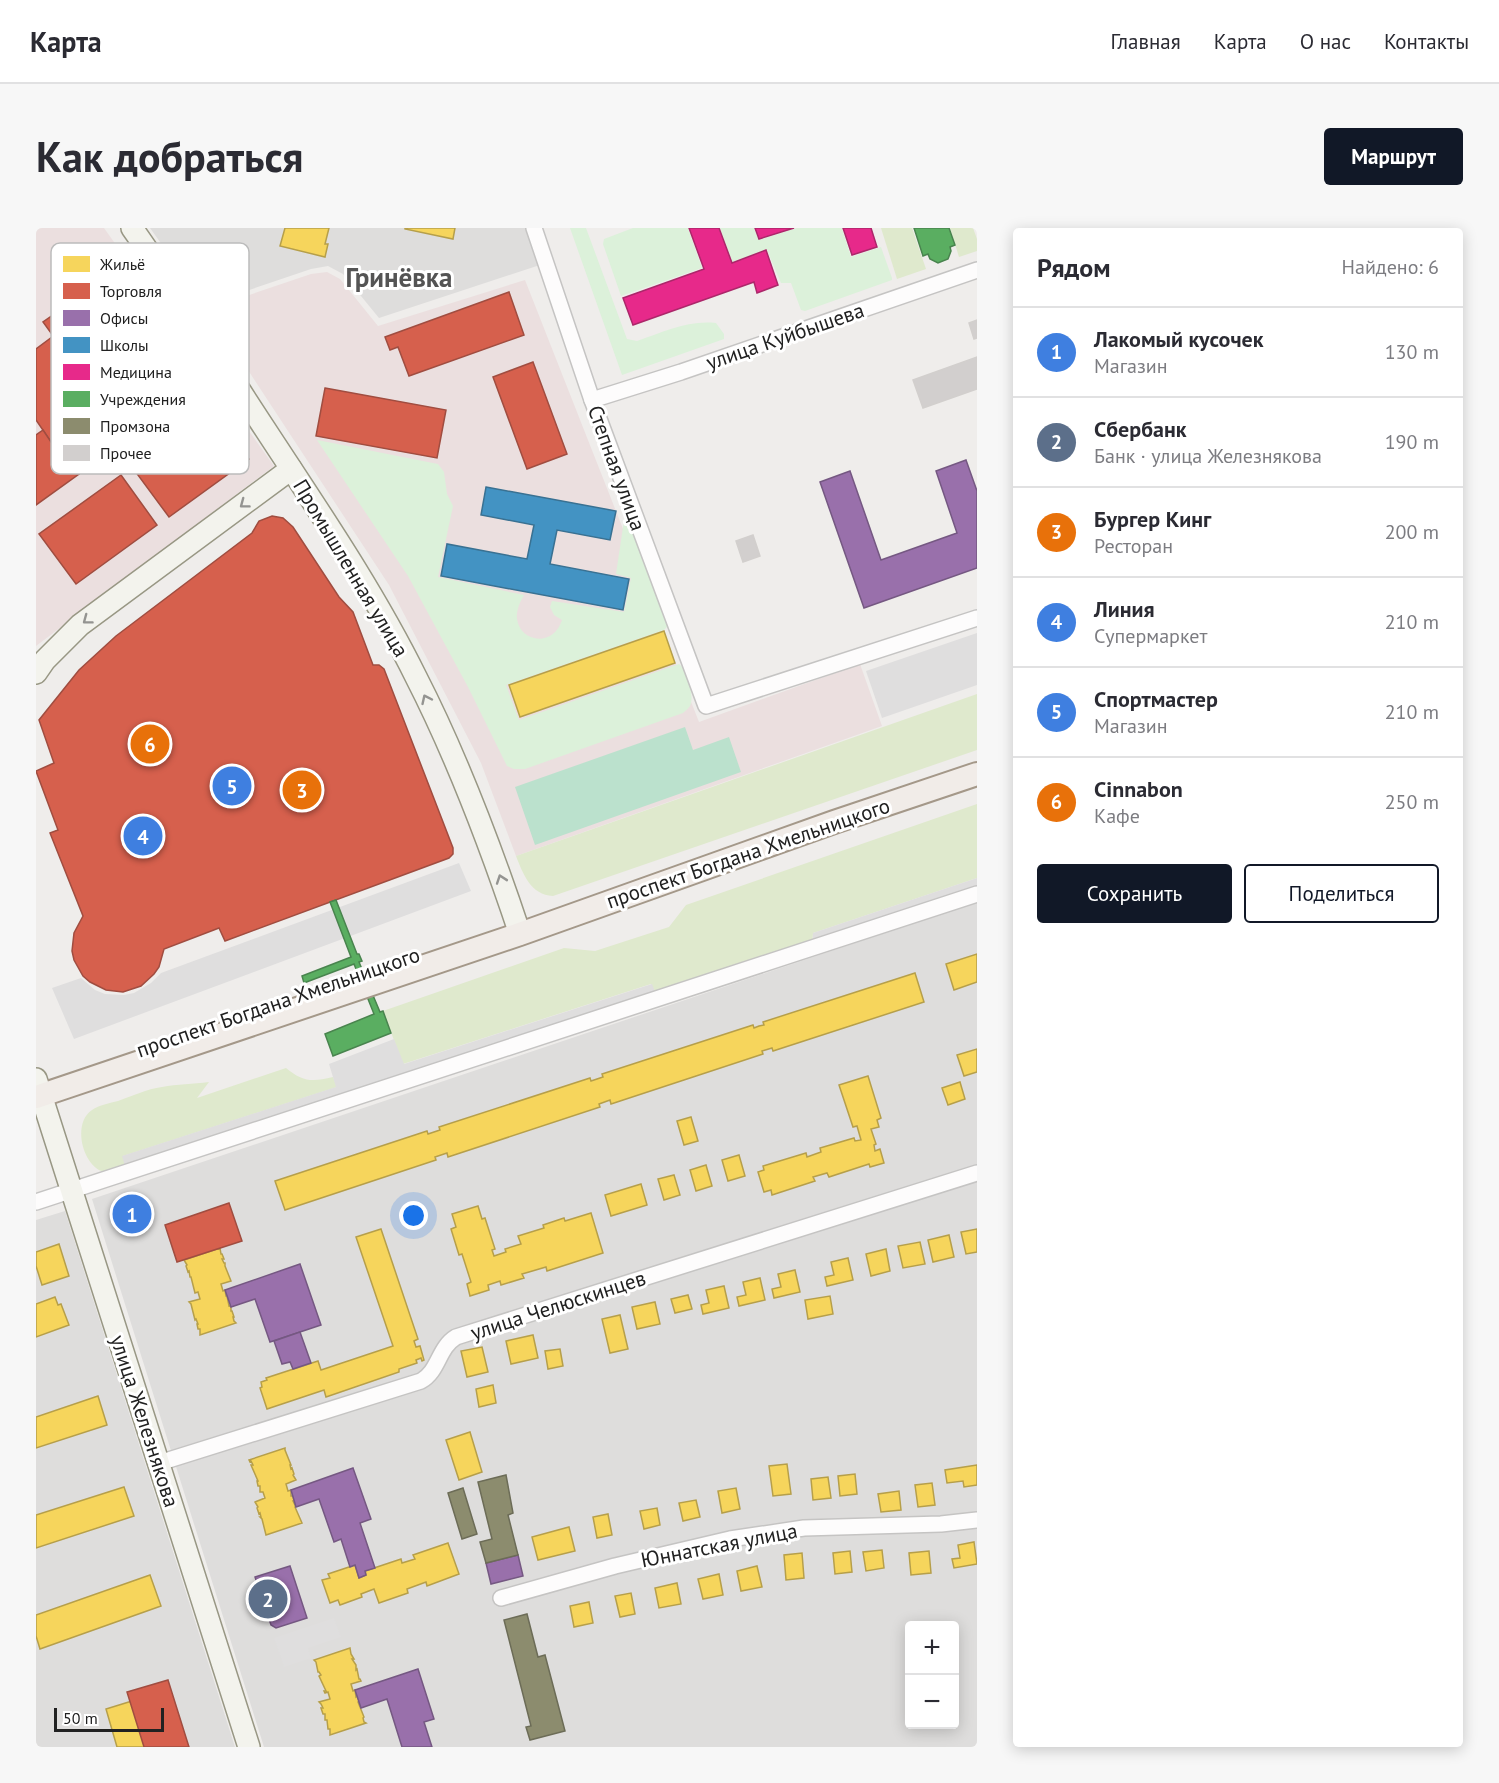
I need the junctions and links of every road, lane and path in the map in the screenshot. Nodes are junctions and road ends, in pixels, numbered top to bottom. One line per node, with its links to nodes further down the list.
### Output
1 (132, 228): 3 (street, Промышленная улица)
2 (534, 228): 5 (street, Степная улица)
3 (142, 243)
4 (977, 270): 5 (street, улица Куйбышева)
5 (592, 400): 8 (street, Степная улица)
6 (249, 405): 7 (street, Промышленная улица)
7 (291, 469): 9 (street, one-way to 9); 12 (street, Промышленная улица, one-way to 7)
8 (977, 618)
9 (36, 673)
10 (977, 774): 12 (main road, проспект Богдана Хмельницкого)
11 (977, 894): 15 (street)
12 (520, 934): 13 (main road, проспект Богдана Хмельницкого)
13 (38, 1090): 15 (street, улица Железнякова)
14 (977, 1173): 17 (street, улица Челюскинцев)
15 (72, 1191): 16 (street); 17 (street, улица Железнякова)
16 (36, 1202)
17 (159, 1463): 20 (street, улица Железнякова)
18 (977, 1520): 19 (street, Юннатская улица)
19 (501, 1598)
20 (249, 1747)

